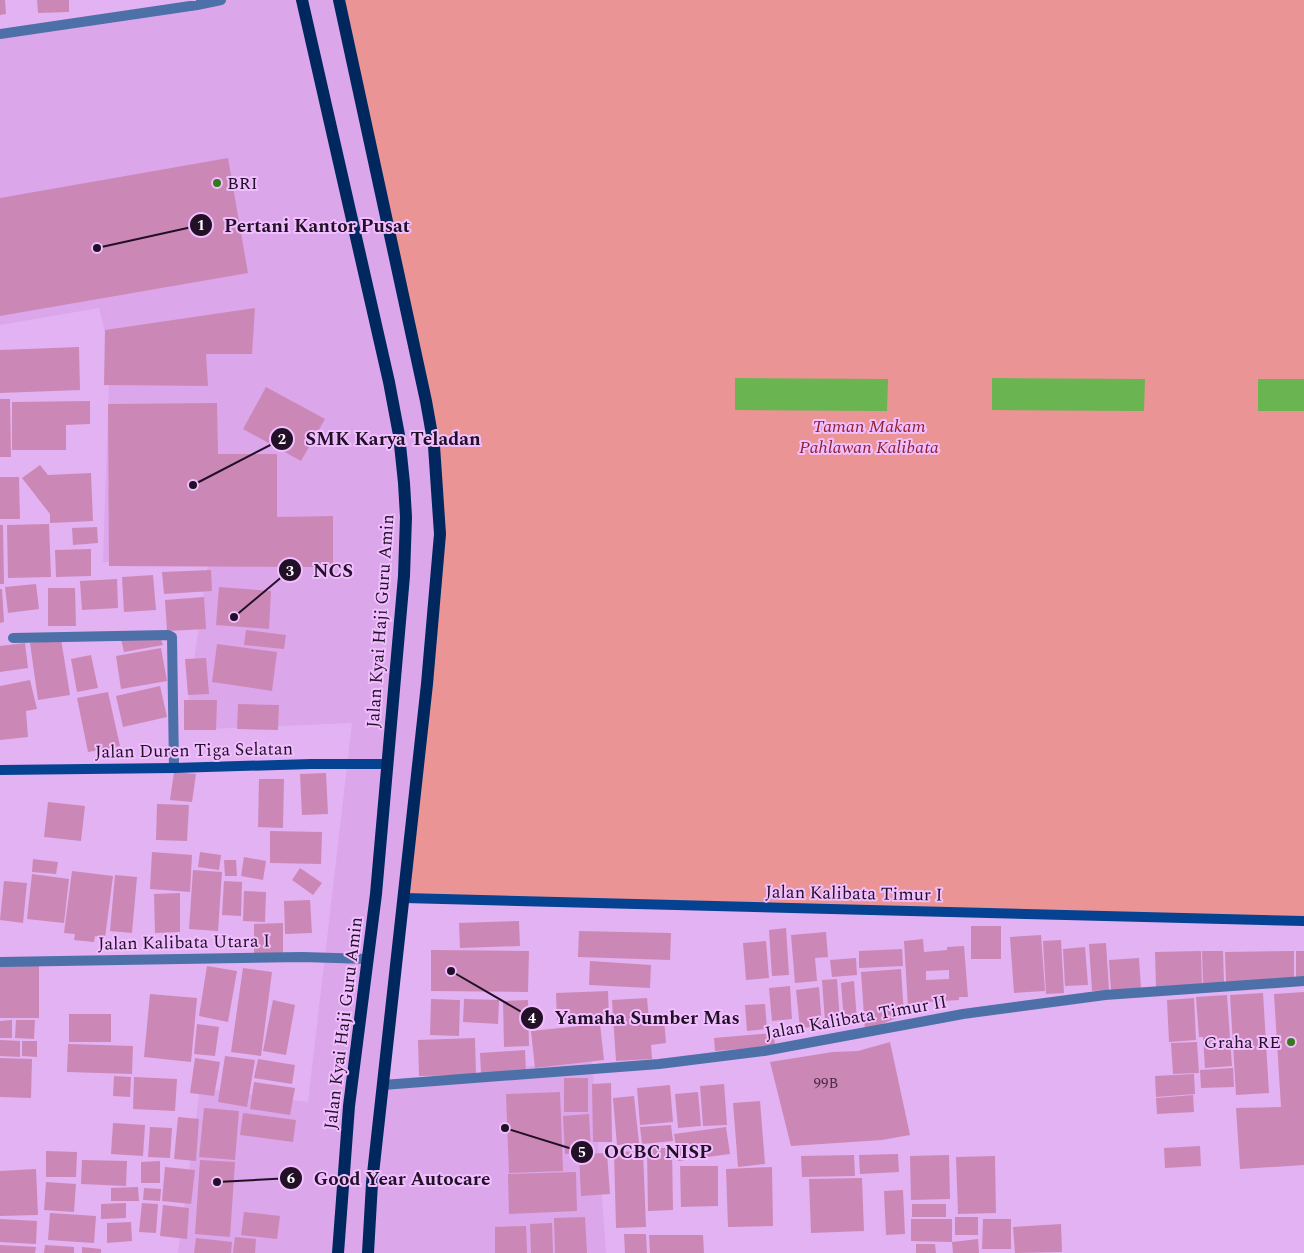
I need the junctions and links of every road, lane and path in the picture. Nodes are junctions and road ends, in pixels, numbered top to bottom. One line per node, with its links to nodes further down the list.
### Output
1 (221, 0): 4 (street)
2 (302, 0): 6 (main road, Jalan Kyai Haji Guru Amin)
3 (339, 0): 9 (main road)
4 (0, 34)
5 (13, 638): 7 (street)
6 (388, 764): 7 (street, Jalan Duren Tiga Selatan); 11 (main road, Jalan Kyai Haji Guru Amin)
7 (174, 768): 8 (street, Jalan Duren Tiga Selatan)
8 (0, 770)
9 (404, 898): 10 (street, Jalan Kalibata Timur I); 14 (main road)
10 (1304, 920)
11 (362, 959): 12 (street, Jalan Kalibata Utara I); 15 (main road, Jalan Kyai Haji Guru Amin)
12 (0, 962)
13 (1304, 981): 14 (street, Jalan Kalibata Timur II)
14 (383, 1085): 16 (main road)
15 (338, 1253)
16 (368, 1253)

